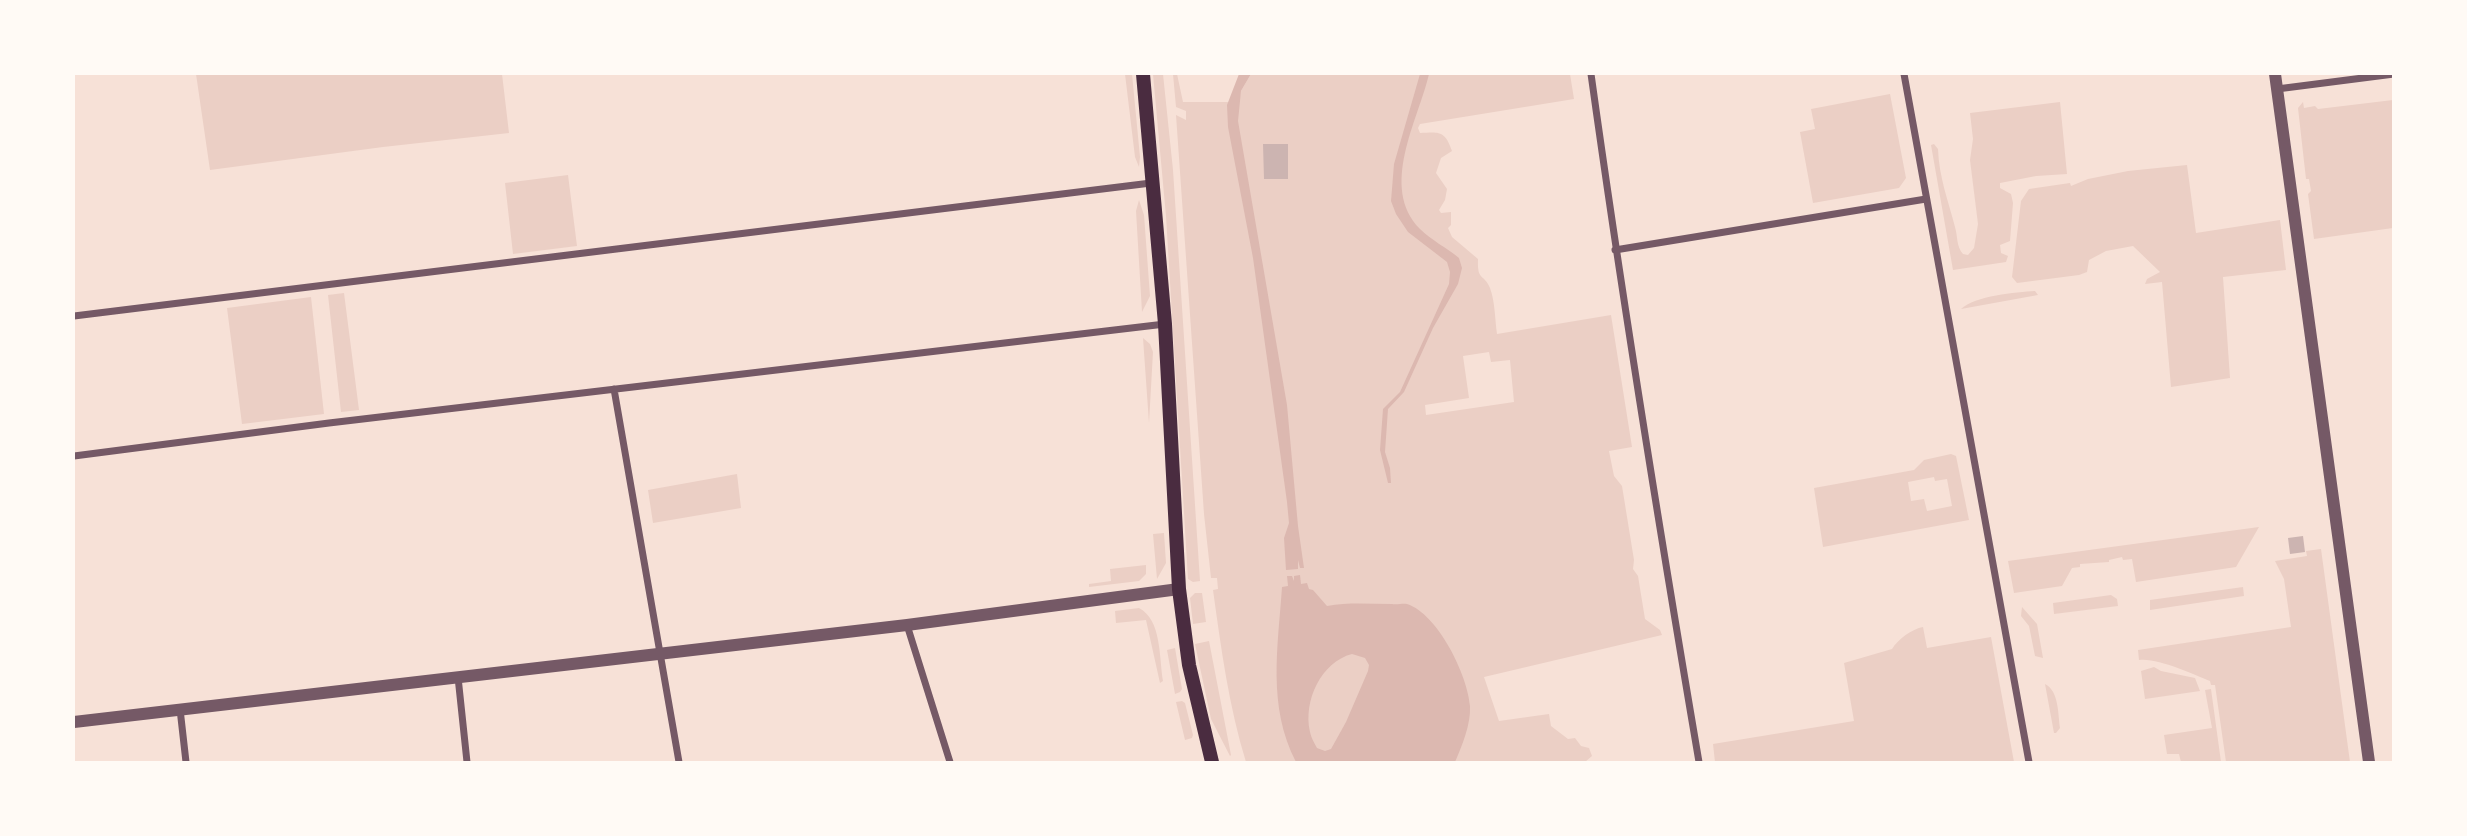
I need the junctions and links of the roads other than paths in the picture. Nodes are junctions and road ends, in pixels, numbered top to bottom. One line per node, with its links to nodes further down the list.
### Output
1 (1143, 74): 7 (main road)
2 (1591, 74): 9 (street)
3 (1904, 74): 8 (street)
4 (2275, 74): 6 (street)
5 (2393, 74): 6 (street)
6 (2277, 89): 27 (street)
7 (1151, 183): 10 (street); 11 (main road)
8 (1926, 199): 9 (street); 26 (street)
9 (1615, 250): 25 (street)
10 (74, 316)
11 (1165, 324): 12 (street); 14 (main road)
12 (614, 389): 13 (street); 16 (street)
13 (74, 456)
14 (1180, 589): 15 (street); 24 (main road)
15 (907, 625): 16 (street); 23 (street)
16 (660, 653): 17 (street); 22 (street)
17 (458, 676): 18 (street); 21 (street)
18 (180, 709): 19 (street); 20 (street)
19 (74, 722)
20 (186, 762)
21 (467, 762)
22 (680, 762)
23 (950, 762)
24 (1212, 762)
25 (1699, 762)
26 (2029, 762)
27 (2369, 762)

